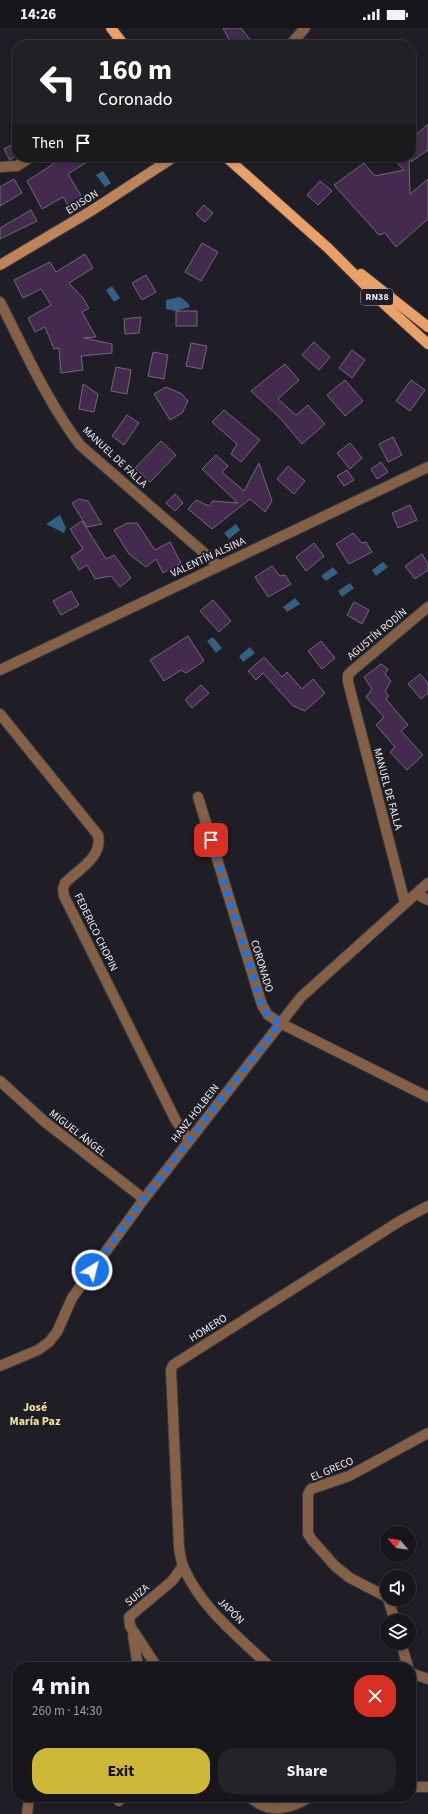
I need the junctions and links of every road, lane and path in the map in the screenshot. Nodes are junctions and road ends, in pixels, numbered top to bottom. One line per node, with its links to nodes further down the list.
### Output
1 (111, 28): 3 (main road)
2 (305, 28): 4 (street)
3 (120, 40)
4 (294, 40)
5 (23, 162): 8 (street)
6 (166, 162): 10 (street, EDISON)
7 (232, 162): 9 (main road, RN38)
8 (0, 167)
9 (328, 248): 12 (main road, RN38); 13 (main road, RN38)
10 (0, 265)
11 (0, 302): 15 (street, MANUEL DE FALLA)
12 (428, 328)
13 (428, 344)
14 (428, 468): 15 (street, VALENTÍN ALSINA)
15 (218, 565): 17 (street, VALENTÍN ALSINA)
16 (428, 607): 18 (street, AGUSTÍN RODÍN)
17 (0, 670)
18 (348, 682): 24 (street, MANUEL DE FALLA)
19 (0, 714): 28 (street, FEDERICO CHOPIN)
20 (198, 797): 25 (street, CORONADO)
21 (428, 883): 22 (street, HANZ HOLBEIN)
22 (416, 894): 23 (street); 24 (street, HANZ HOLBEIN)
23 (428, 900)
24 (405, 902): 25 (street, HANZ HOLBEIN)
25 (280, 1023): 27 (street, CORONADO); 28 (street, HANZ HOLBEIN)
26 (0, 1081): 29 (street, MIGUEL ÁNGEL)
27 (428, 1097)
28 (189, 1140): 29 (street, HANZ HOLBEIN)
29 (144, 1199): 31 (street, HANZ HOLBEIN)
30 (428, 1206): 33 (street, HOMERO)
31 (0, 1366)
32 (428, 1433): 34 (street, EL GRECO)
33 (183, 1566): 35 (street, SUIZA); 39 (street, JAPÓN)
34 (380, 1594)
35 (132, 1629): 37 (street); 38 (street)
36 (403, 1650): 40 (street)
37 (137, 1662)
38 (154, 1662)
39 (265, 1662)
40 (407, 1662)
41 (416, 1675): 42 (street)
42 (428, 1679)
43 (416, 1787): 44 (street)
44 (428, 1787)
45 (28, 1802): 48 (street)
46 (254, 1802): 47 (street)
47 (302, 1802)
48 (27, 1814)

